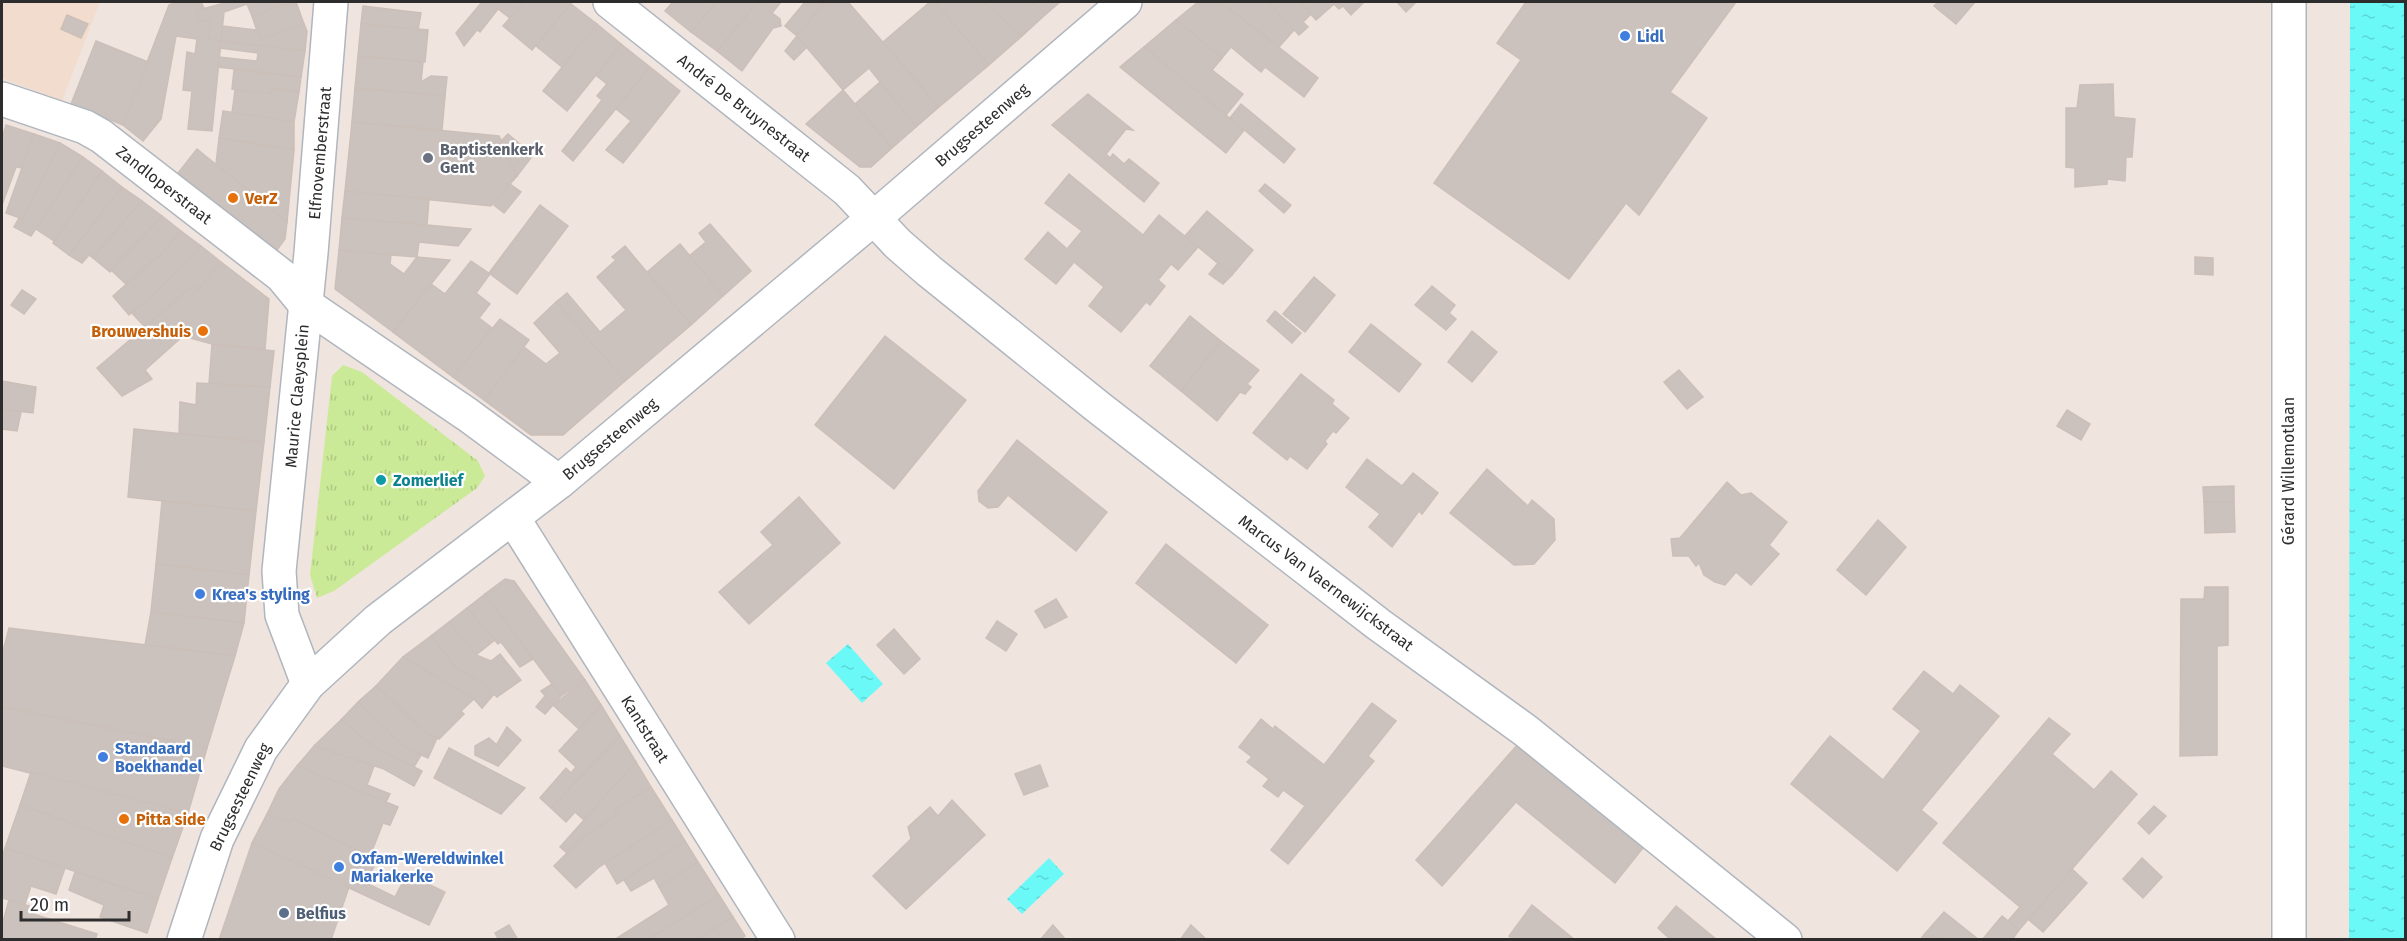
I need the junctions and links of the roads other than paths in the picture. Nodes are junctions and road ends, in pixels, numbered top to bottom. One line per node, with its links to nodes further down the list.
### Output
1 (332, 2): 7 (street, Elfnovemberstraat)
2 (610, 2): 6 (street, André De Bruynestraat)
3 (1125, 2): 6 (street, Brugsesteenweg)
4 (2289, 2): 14 (street, Gérard Willemotlaan)
5 (2, 99): 7 (street, Zandloperstraat)
6 (874, 218): 8 (street, Brugsesteenweg); 13 (street, Marcus Van Vaernewijckstraat)
7 (305, 304): 8 (street, Maurice Claeysplein); 10 (street, Maurice Claeysplein)
8 (559, 482): 9 (street, Brugsesteenweg)
9 (513, 518): 10 (street, Brugsesteenweg); 12 (street, Kantstraat)
10 (308, 684): 11 (street, Brugsesteenweg)
11 (184, 939)
12 (778, 939)
13 (1785, 939)
14 (2289, 939)

